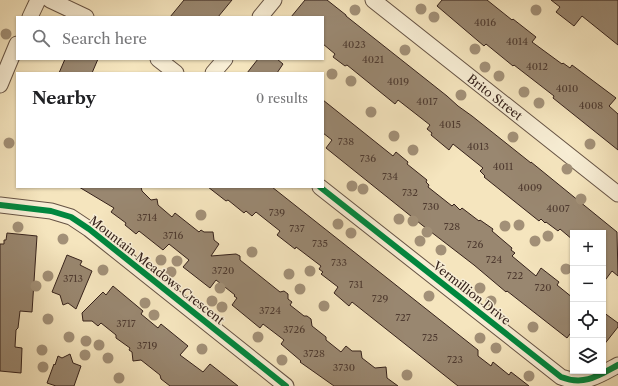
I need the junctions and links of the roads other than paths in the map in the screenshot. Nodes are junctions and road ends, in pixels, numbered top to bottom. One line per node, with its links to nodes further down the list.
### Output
1 (38, 0): 5 (street)
2 (50, 0): 6 (street)
3 (274, 0): 7 (street)
4 (373, 0): 15 (street, Brito Street)
5 (30, 16)
6 (84, 16)
7 (261, 16)
8 (16, 46): 13 (street)
9 (159, 60): 11 (street)
10 (223, 60): 12 (street)
11 (175, 72)
12 (214, 72)
13 (0, 85)
14 (321, 188): 17 (street, Vermillion Drive)
15 (618, 194)
16 (0, 205): 18 (street, Mountain Meadows Crescent)
17 (618, 365)
18 (286, 386)

